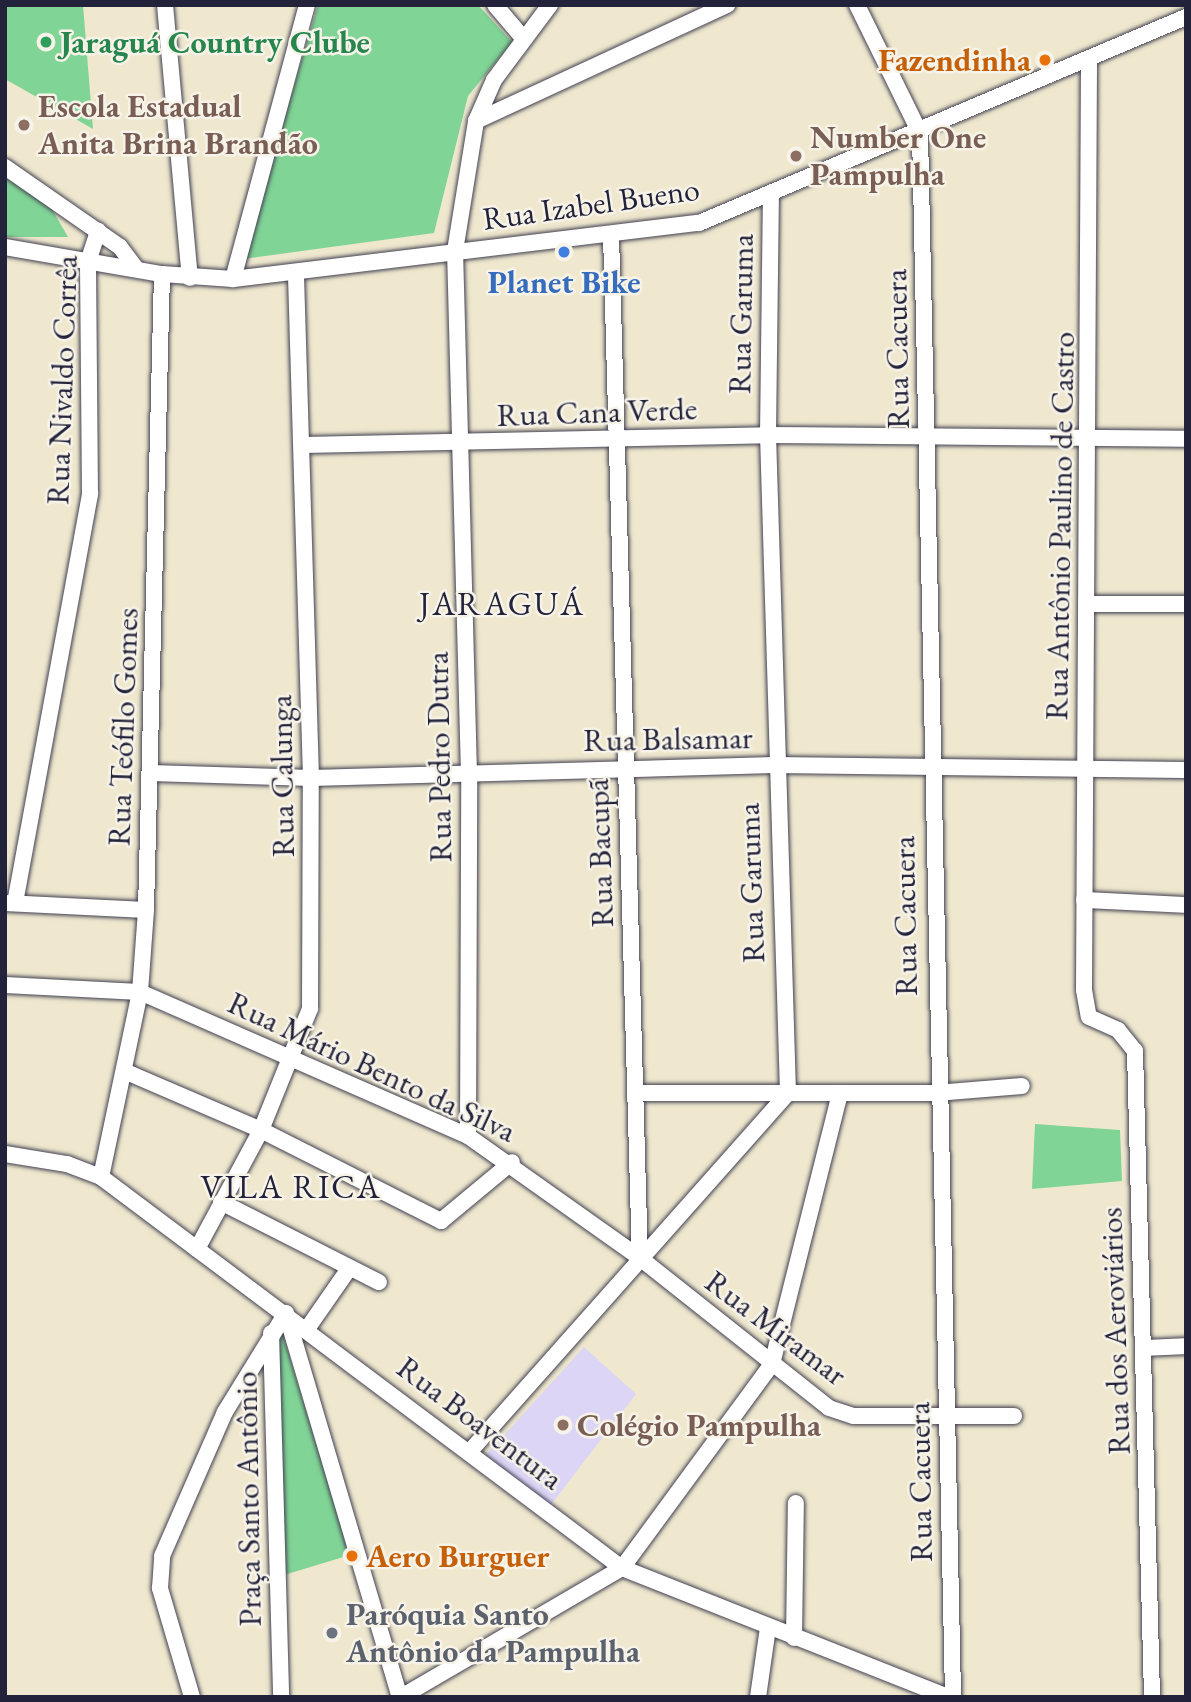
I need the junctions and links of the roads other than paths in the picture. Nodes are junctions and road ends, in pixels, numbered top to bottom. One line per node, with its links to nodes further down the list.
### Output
1 (165, 5): 22 (street)
2 (307, 5): 23 (street)
3 (495, 5): 8 (street)
4 (550, 5): 8 (street)
5 (727, 5): 10 (street)
6 (857, 5): 11 (street)
7 (1186, 17): 9 (street, Rua Izabel Bueno)
8 (523, 38): 10 (street)
9 (1089, 63): 11 (street, Rua Izabel Bueno); 26 (street, Rua Antônio Paulino de Castro)
10 (475, 121): 17 (street, Rua Pedro Dutra)
11 (920, 133): 13 (street, Rua Izabel Bueno); 25 (street, Rua Cacuera)
12 (5, 167): 14 (street)
13 (771, 194): 15 (street, Rua Izabel Bueno); 24 (street, Rua Garuma)
14 (98, 231): 18 (street, Rua Nivaldo Corrêa); 19 (street)
15 (611, 235): 17 (street, Rua Izabel Bueno); 28 (street, Rua Bacupã)
16 (5, 247): 18 (street, Rua Izabel Bueno)
17 (455, 251): 21 (street, Rua Izabel Bueno); 29 (street, Rua Pedro Dutra)
18 (88, 262): 19 (street, Rua Izabel Bueno); 42 (street, Rua Nivaldo Corrêa)
19 (135, 267): 20 (street, Rua Izabel Bueno)
20 (162, 274): 22 (street, Rua Izabel Bueno); 38 (street, Rua Teófilo Gomes)
21 (296, 276): 23 (street, Rua Izabel Bueno); 30 (street, Rua Calunga)
22 (190, 278): 23 (street, Rua Izabel Bueno)
23 (233, 279)
24 (768, 435): 25 (street, Rua Cana Verde); 28 (street, Rua Cana Verde); 33 (street, Rua Garuma)
25 (927, 435): 26 (street, Rua Cana Verde); 35 (street, Rua Cacuera)
26 (1091, 438): 27 (street, Rua Cana Verde); 31 (street, Rua Antônio Paulino de Castro)
27 (1186, 439)
28 (617, 441): 29 (street, Rua Cana Verde); 34 (street, Rua Bacupã)
29 (458, 444): 30 (street, Rua Cana Verde); 39 (street, Rua Pedro Dutra)
30 (303, 445): 40 (street, Rua Calunga)
31 (1090, 604): 32 (street); 36 (street, Rua Antônio Paulino de Castro)
32 (1186, 604)
33 (774, 765): 34 (street, Rua Balsamar); 35 (street, Rua Balsamar); 52 (street, Rua Garuma)
34 (625, 766): 39 (street, Rua Balsamar); 51 (street, Rua Bacupã)
35 (930, 768): 36 (street, Rua Balsamar); 54 (street, Rua Cacuera)
36 (1086, 769): 37 (street, Rua Balsamar); 41 (street, Rua Antônio Paulino de Castro)
37 (1186, 770)
38 (151, 773): 40 (street, Rua Balsamar); 44 (street, Rua Teófilo Gomes)
39 (469, 774): 40 (street, Rua Balsamar); 56 (street, Rua Pedro Dutra)
40 (311, 778): 48 (street, Rua Calunga)
41 (1084, 900): 43 (street); 46 (street, Rua Antônio Paulino de Castro)
42 (10, 903): 44 (street)
43 (1186, 905)
44 (146, 910): 47 (street, Rua Teófilo Gomes)
45 (5, 985): 47 (street, Rua Mário Bento da Silva)
46 (1084, 990): 70 (street, Rua dos Aeroviários)
47 (140, 992): 48 (street, Rua Mário Bento da Silva); 49 (street, Rua Teófilo Gomes)
48 (295, 1057): 55 (street, Rua Calunga); 56 (street, Rua Mário Bento da Silva)
49 (124, 1071): 55 (street); 59 (street, Rua Teófilo Gomes)
50 (1022, 1086): 54 (street)
51 (635, 1093): 52 (street); 62 (street, Rua Bacupã)
52 (788, 1093): 53 (street); 62 (street)
53 (840, 1093): 54 (street); 71 (street)
54 (936, 1093): 73 (street, Rua Cacuera)
55 (261, 1130): 58 (street); 60 (street, Rua Calunga)
56 (468, 1136): 58 (street, Rua Mário Bento da Silva)
57 (5, 1154): 59 (street, Rua Boaventura)
58 (512, 1162): 62 (street, Rua Mário Bento da Silva)
59 (101, 1177): 61 (street, Rua Boaventura)
60 (221, 1202): 61 (street, Rua Calunga); 63 (street)
61 (197, 1248): 65 (street, Rua Boaventura)
62 (640, 1258): 71 (street, Rua Miramar); 74 (street)
63 (348, 1270): 64 (street); 67 (street)
64 (379, 1282)
65 (269, 1300): 66 (street, Rua Boaventura); 68 (street, Praça Santo Antônio)
66 (286, 1312): 67 (street, Rua Boaventura); 68 (street); 81 (street)
67 (307, 1329): 74 (street, Rua Boaventura)
68 (271, 1334): 79 (street); 80 (street, Praça Santo Antônio)
69 (1186, 1346): 70 (street)
70 (1144, 1349): 85 (street, Rua dos Aeroviários)
71 (772, 1364): 73 (street, Rua Miramar); 76 (street)
72 (1014, 1416): 73 (street, Rua Miramar)
73 (947, 1419): 84 (street, Rua Cacuera)
74 (472, 1449): 76 (street, Rua Boaventura)
75 (796, 1503): 78 (street)
76 (622, 1568): 77 (street, Rua Boaventura); 81 (street)
77 (768, 1628): 78 (street, Rua Boaventura); 82 (street)
78 (794, 1637): 83 (street, Rua Boaventura)
79 (192, 1697)
80 (281, 1697)
81 (401, 1697)
82 (758, 1697)
83 (947, 1697)
84 (953, 1697)
85 (1152, 1697)

